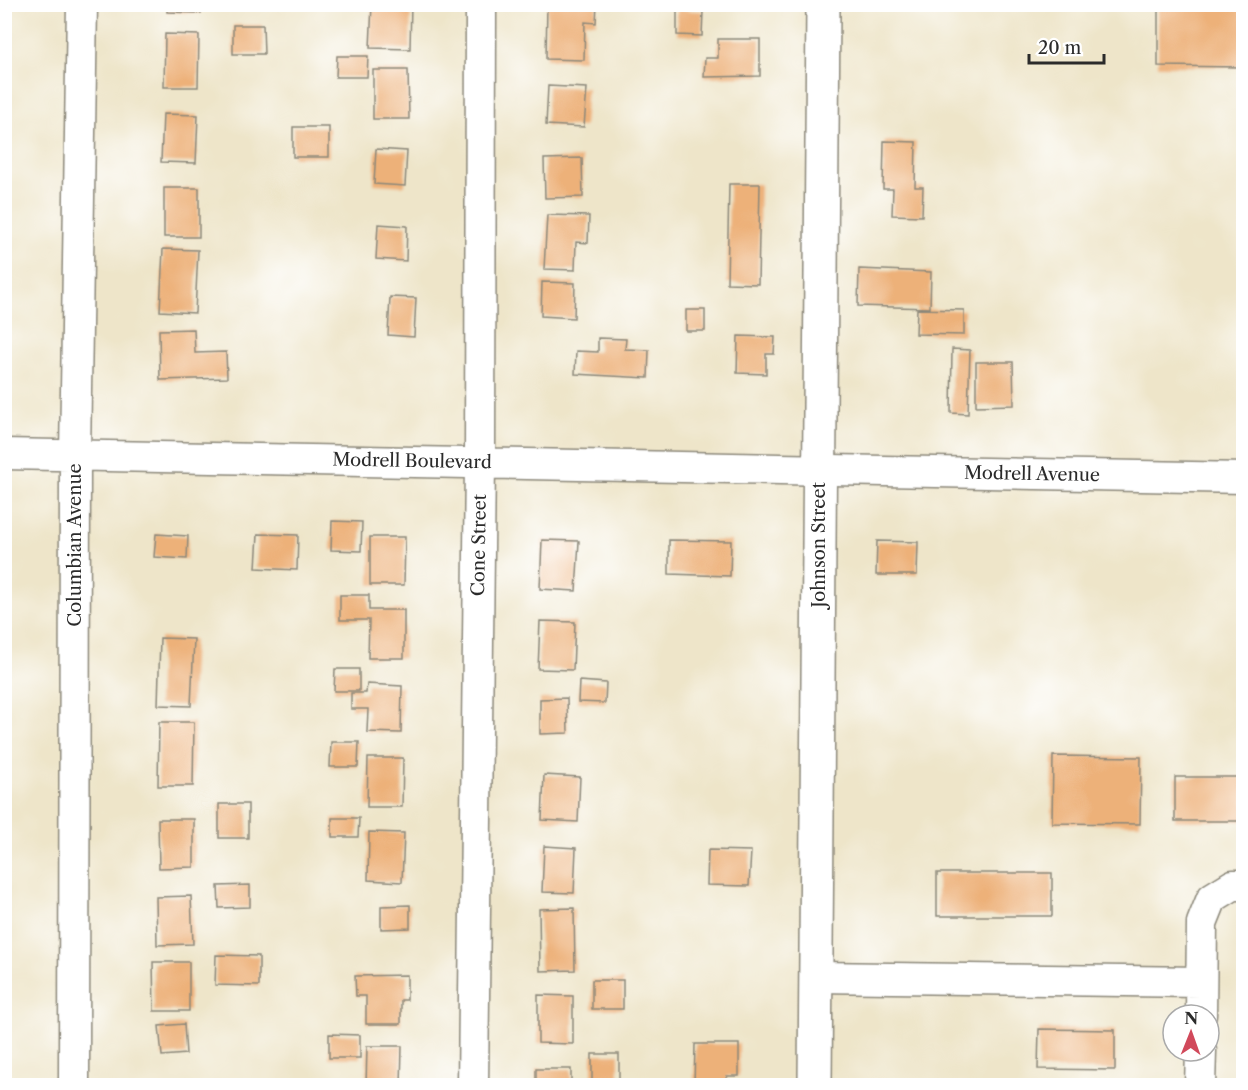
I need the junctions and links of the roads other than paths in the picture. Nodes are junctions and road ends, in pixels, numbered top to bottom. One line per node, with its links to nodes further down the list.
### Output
1 (82, 4): 5 (street, Columbian Avenue)
2 (481, 4): 6 (street, Cone Street)
3 (823, 4): 7 (street, Johnson Street)
4 (4, 454): 5 (street, Modrell Boulevard)
5 (75, 455): 6 (street, Modrell Boulevard); 14 (street, Columbian Avenue)
6 (480, 462): 7 (street, Modrell Boulevard); 15 (street, Cone Street)
7 (820, 470): 8 (street, Modrell Avenue); 10 (street, Johnson Street)
8 (1244, 477)
9 (1244, 885): 11 (street)
10 (816, 977): 11 (street); 16 (street, Johnson Street)
11 (1201, 982): 12 (street)
12 (1201, 1003)
13 (1201, 1063): 17 (street)
14 (74, 1086)
15 (473, 1086)
16 (815, 1086)
17 (1200, 1086)

